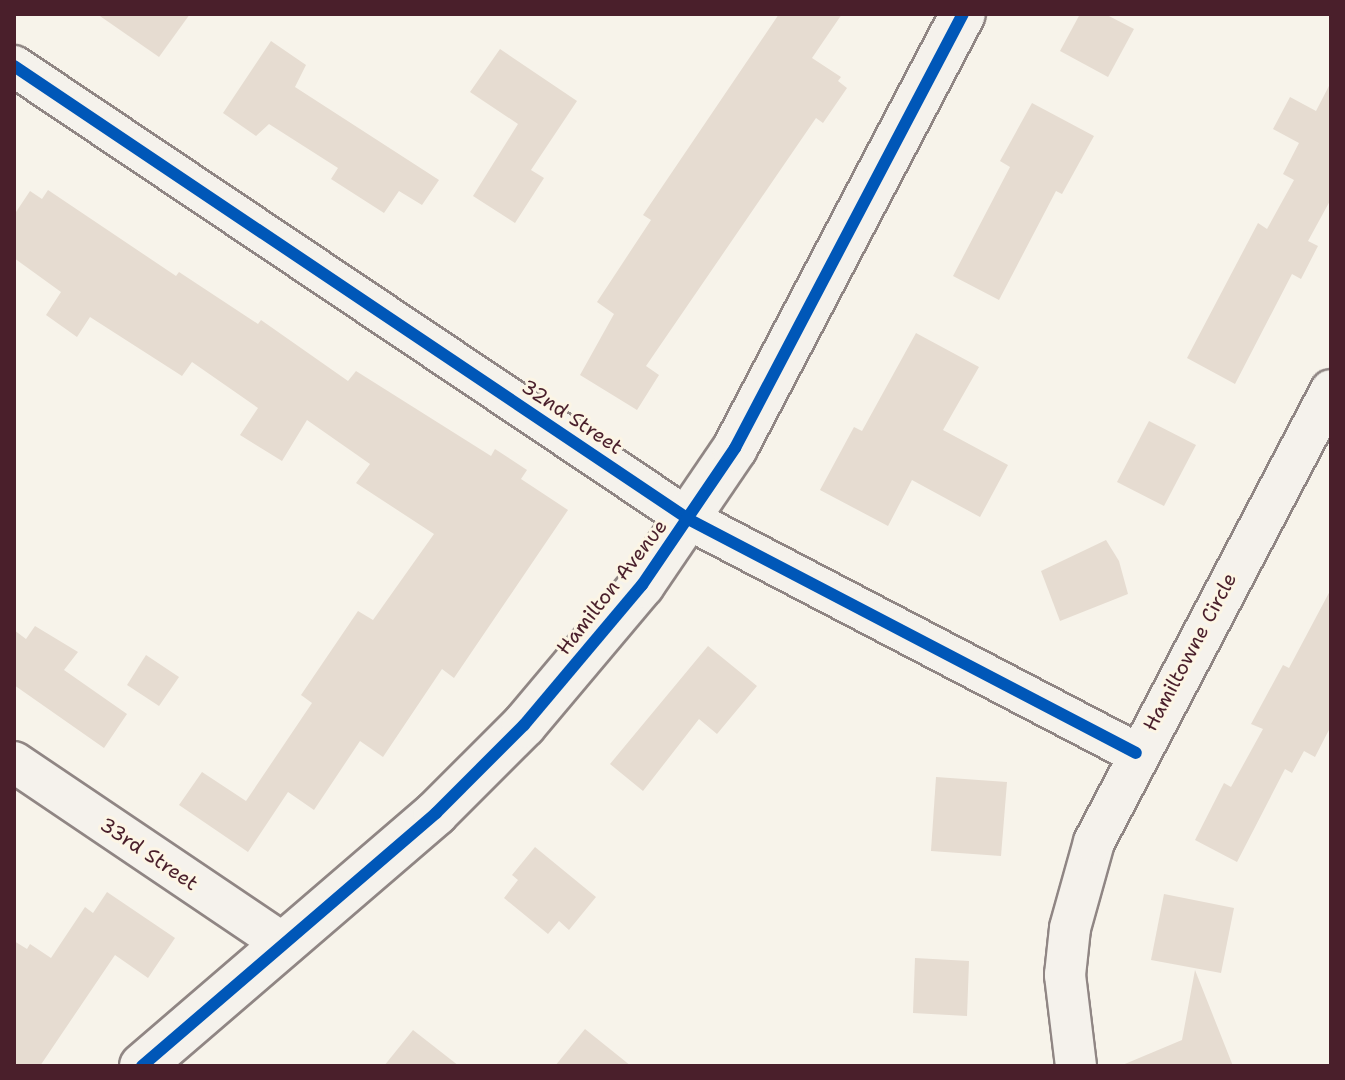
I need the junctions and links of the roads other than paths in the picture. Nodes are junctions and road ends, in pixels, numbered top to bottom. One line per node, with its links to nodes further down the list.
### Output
1 (963, 14): 4 (street, Hamilton Avenue)
2 (14, 66): 4 (street, 32nd Street)
3 (1331, 390): 5 (street, Hamiltowne Circle)
4 (690, 520): 5 (street, 32nd Street); 7 (street, Hamilton Avenue)
5 (1136, 753): 9 (street, Hamiltowne Circle)
6 (14, 762): 7 (street, 33rd Street)
7 (285, 945): 8 (street, Hamilton Avenue)
8 (142, 1066)
9 (1076, 1066)

